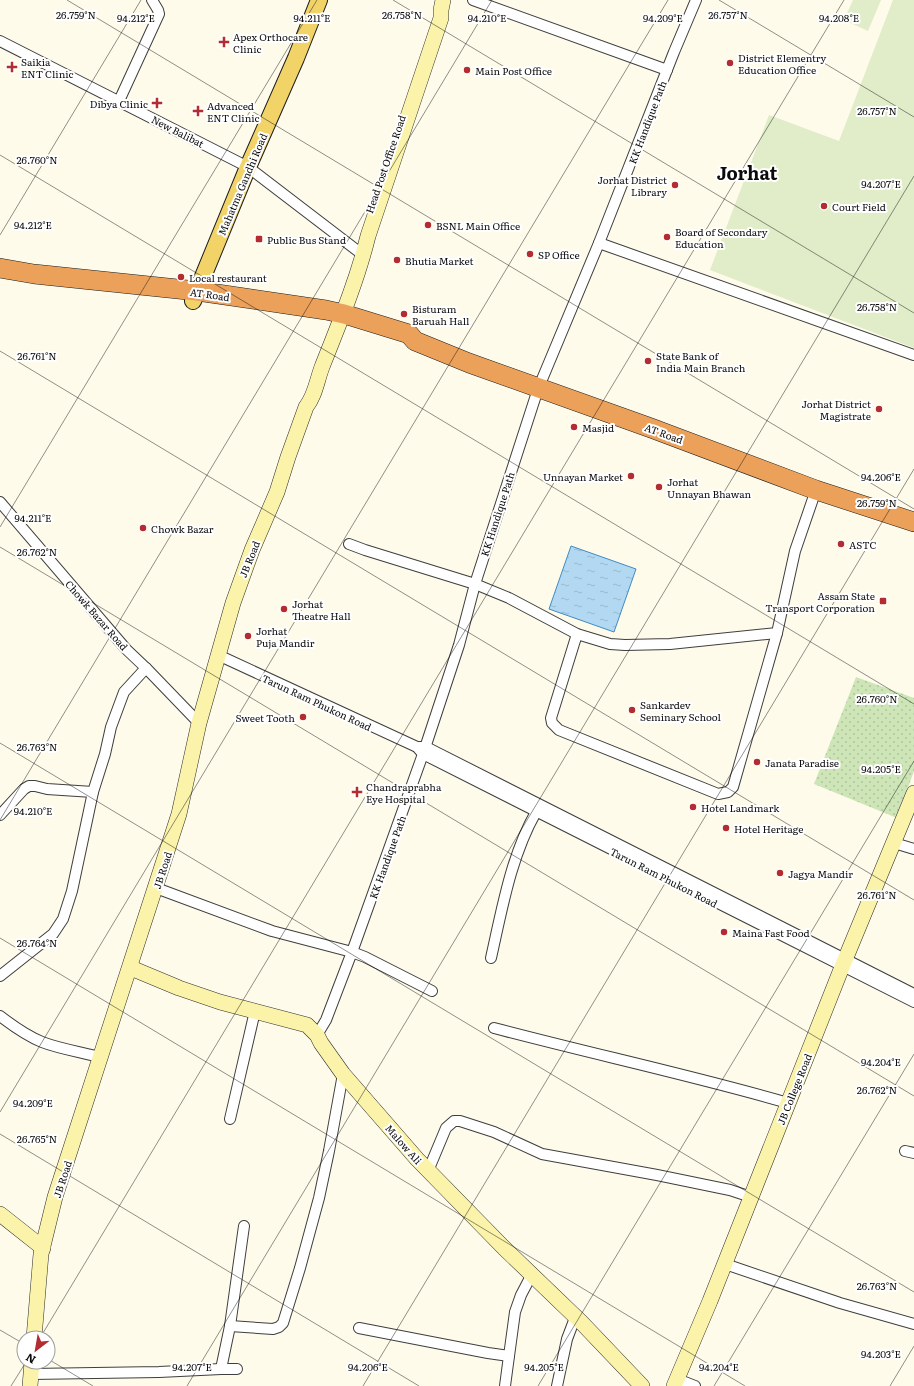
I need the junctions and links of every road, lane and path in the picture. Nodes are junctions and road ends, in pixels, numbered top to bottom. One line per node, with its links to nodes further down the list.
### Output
1 (152, 0): 8 (street)
2 (319, 0): 9 (main road, Mahatma Gandhi Road)
3 (473, 0): 7 (street)
4 (696, 0): 7 (street, KK Handique Path)
5 (442, 5): 11 (street, Head Post Office Road)
6 (0, 41): 8 (street, New Balibat)
7 (667, 70): 10 (street, KK Handique Path)
8 (119, 101): 9 (street, New Balibat)
9 (248, 167): 11 (street, New Balibat); 14 (main road, Mahatma Gandhi Road)
10 (599, 243): 16 (street); 17 (street, KK Handique Path)
11 (360, 252): 15 (street, Head Post Office Road)
12 (0, 268): 14 (highway, AT Road)
13 (0, 277): 14 (highway, AT Road)
14 (195, 296): 15 (highway, AT Road)
15 (339, 317): 17 (highway, AT Road); 25 (street, JB Road)
16 (914, 355)
17 (538, 389): 18 (highway, AT Road); 22 (street, KK Handique Path)
18 (816, 490): 20 (highway, AT Road); 23 (street)
19 (0, 502): 26 (street, Chowk Bazar Road)
20 (914, 522)
21 (350, 544): 22 (street)
22 (475, 584): 24 (street); 28 (street, KK Handique Path)
23 (777, 633): 24 (street); 24 (street)
24 (577, 634)
25 (218, 655): 27 (street, JB Road); 28 (street, Tarun Ram Phukon Road)
26 (146, 668): 27 (street, Chowk Bazar Road); 29 (street)
27 (199, 723): 35 (street, JB Road)
28 (422, 749): 32 (street, Tarun Ram Phukon Road); 36 (street, KK Handique Path); 38 (street, Tarun Ram Phukon Road)
29 (93, 792): 31 (street); 40 (street)
30 (914, 793): 33 (street, JB College Road)
31 (1, 812)
32 (536, 812): 37 (street); 38 (street, Tarun Ram Phukon Road)
33 (894, 843): 34 (street); 38 (street, JB College Road)
34 (914, 849)
35 (156, 888): 36 (street); 39 (street, JB Road)
36 (352, 952): 41 (street); 47 (street, KK Handique Path)
37 (491, 958)
38 (844, 963): 42 (street, Tarun Ram Phukon Road); 43 (street, Tarun Ram Phukon Road); 50 (street, JB College Road)
39 (131, 968): 44 (street, Malow Ali); 48 (street, JB Road)
40 (0, 976)
41 (432, 991)
42 (914, 994)
43 (914, 1002)
44 (255, 1011): 47 (street, Malow Ali); 51 (street)
45 (0, 1016): 48 (street)
46 (494, 1028): 50 (street)
47 (317, 1035): 49 (street, Malow Ali)
48 (100, 1057): 56 (street, JB Road)
49 (343, 1074): 52 (street, Malow Ali); 61 (street)
50 (788, 1103): 53 (street, JB College Road)
51 (230, 1118)
52 (428, 1171): 53 (street); 58 (street, Malow Ali)
53 (751, 1197): 57 (street, JB College Road)
54 (0, 1214): 56 (street)
55 (244, 1226): 61 (street)
56 (42, 1248): 63 (street, JB Road)
57 (725, 1264): 60 (street); 68 (street, JB College Road)
58 (532, 1274): 59 (street, Malow Ali); 64 (street)
59 (575, 1318): 70 (street); 71 (street, Malow Ali)
60 (914, 1324)
61 (230, 1326): 65 (street)
62 (359, 1328): 64 (street)
63 (35, 1330)
64 (509, 1356): 69 (street)
65 (221, 1369): 66 (street); 67 (street)
66 (237, 1370)
67 (31, 1374)
68 (676, 1383): 72 (street)
69 (505, 1386)
70 (557, 1386)
71 (642, 1386)
72 (695, 1386)

